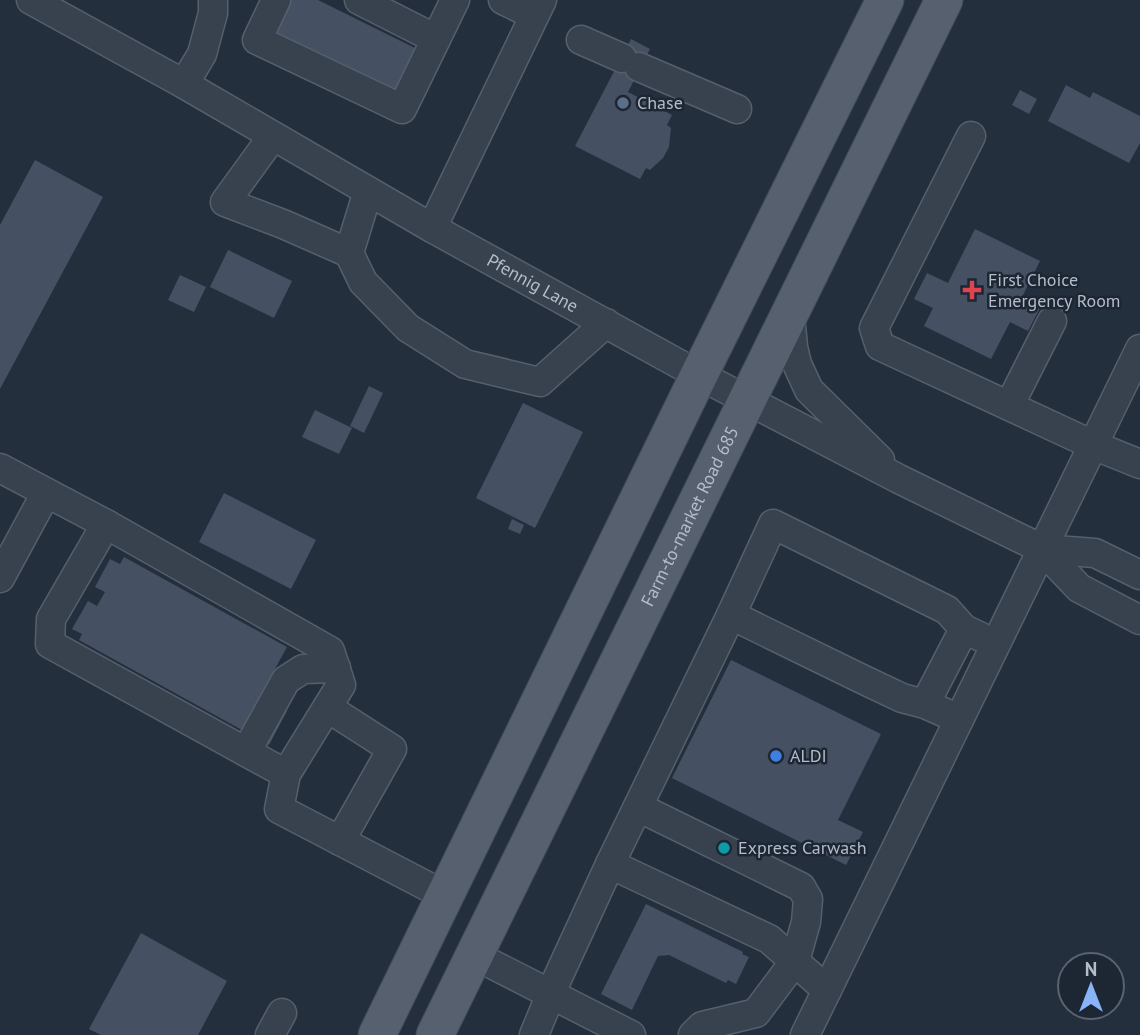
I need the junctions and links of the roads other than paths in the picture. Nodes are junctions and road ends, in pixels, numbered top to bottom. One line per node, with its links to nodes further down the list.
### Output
1 (32, 0): 12 (street, Pfennig Lane)
2 (213, 0): 12 (street)
3 (276, 0): 10 (street)
4 (359, 0): 10 (street)
5 (455, 0): 10 (street)
6 (503, 0): 9 (street)
7 (885, 0): 23 (main road)
8 (944, 0): 19 (main road, Farm-to-market Road 685)
9 (538, 7): 17 (street)
10 (436, 39)
11 (581, 40): 13 (street)
12 (184, 84): 15 (street, Pfennig Lane)
13 (737, 109)
14 (971, 135): 25 (street)
15 (273, 136): 16 (street, Pfennig Lane); 18 (street)
16 (368, 191): 17 (street, Pfennig Lane); 18 (street)
17 (432, 228): 21 (street, Pfennig Lane)
18 (349, 253): 21 (street)
19 (790, 315): 24 (main road, Farm-to-market Road 685); 29 (street)
20 (1052, 321): 25 (street)
21 (606, 323): 23 (street, Pfennig Lane)
22 (1140, 349): 26 (street)
23 (699, 375): 24 (street, Pfennig Lane); 48 (main road)
24 (747, 400): 29 (street, Pfennig Lane); 49 (main road, Farm-to-market Road 685)
25 (1009, 406): 26 (street)
26 (1093, 445): 27 (street); 32 (street)
27 (1140, 464)
28 (0, 468): 30 (street)
29 (899, 479): 32 (street, Pfennig Lane)
30 (46, 493): 31 (street); 34 (street)
31 (106, 524): 39 (street); 43 (street)
32 (1042, 550): 33 (street, Pfennig Lane); 36 (street, Pfennig Lane); 38 (street)
33 (1140, 575)
34 (0, 578)
35 (732, 615): 37 (street); 40 (street); 45 (street)
36 (1140, 620)
37 (964, 629): 38 (street); 40 (street)
38 (996, 643): 42 (street)
39 (336, 668): 41 (street); 43 (street)
40 (925, 704): 42 (street)
41 (328, 708): 44 (street); 46 (street)
42 (959, 719): 51 (street)
43 (246, 752): 44 (street)
44 (286, 774): 46 (street)
45 (638, 807): 47 (street); 50 (street)
46 (340, 841): 48 (street)
47 (610, 864): 50 (street); 52 (street)
48 (444, 895): 53 (main road)
49 (474, 956): 52 (street); 54 (main road, Farm-to-market Road 685)
50 (795, 961): 51 (street); 57 (street)
51 (827, 990): 58 (street)
52 (550, 994): 55 (street); 56 (street)
53 (377, 1035)
54 (435, 1035)
55 (534, 1035)
56 (631, 1035)
57 (693, 1035)
58 (805, 1035)

